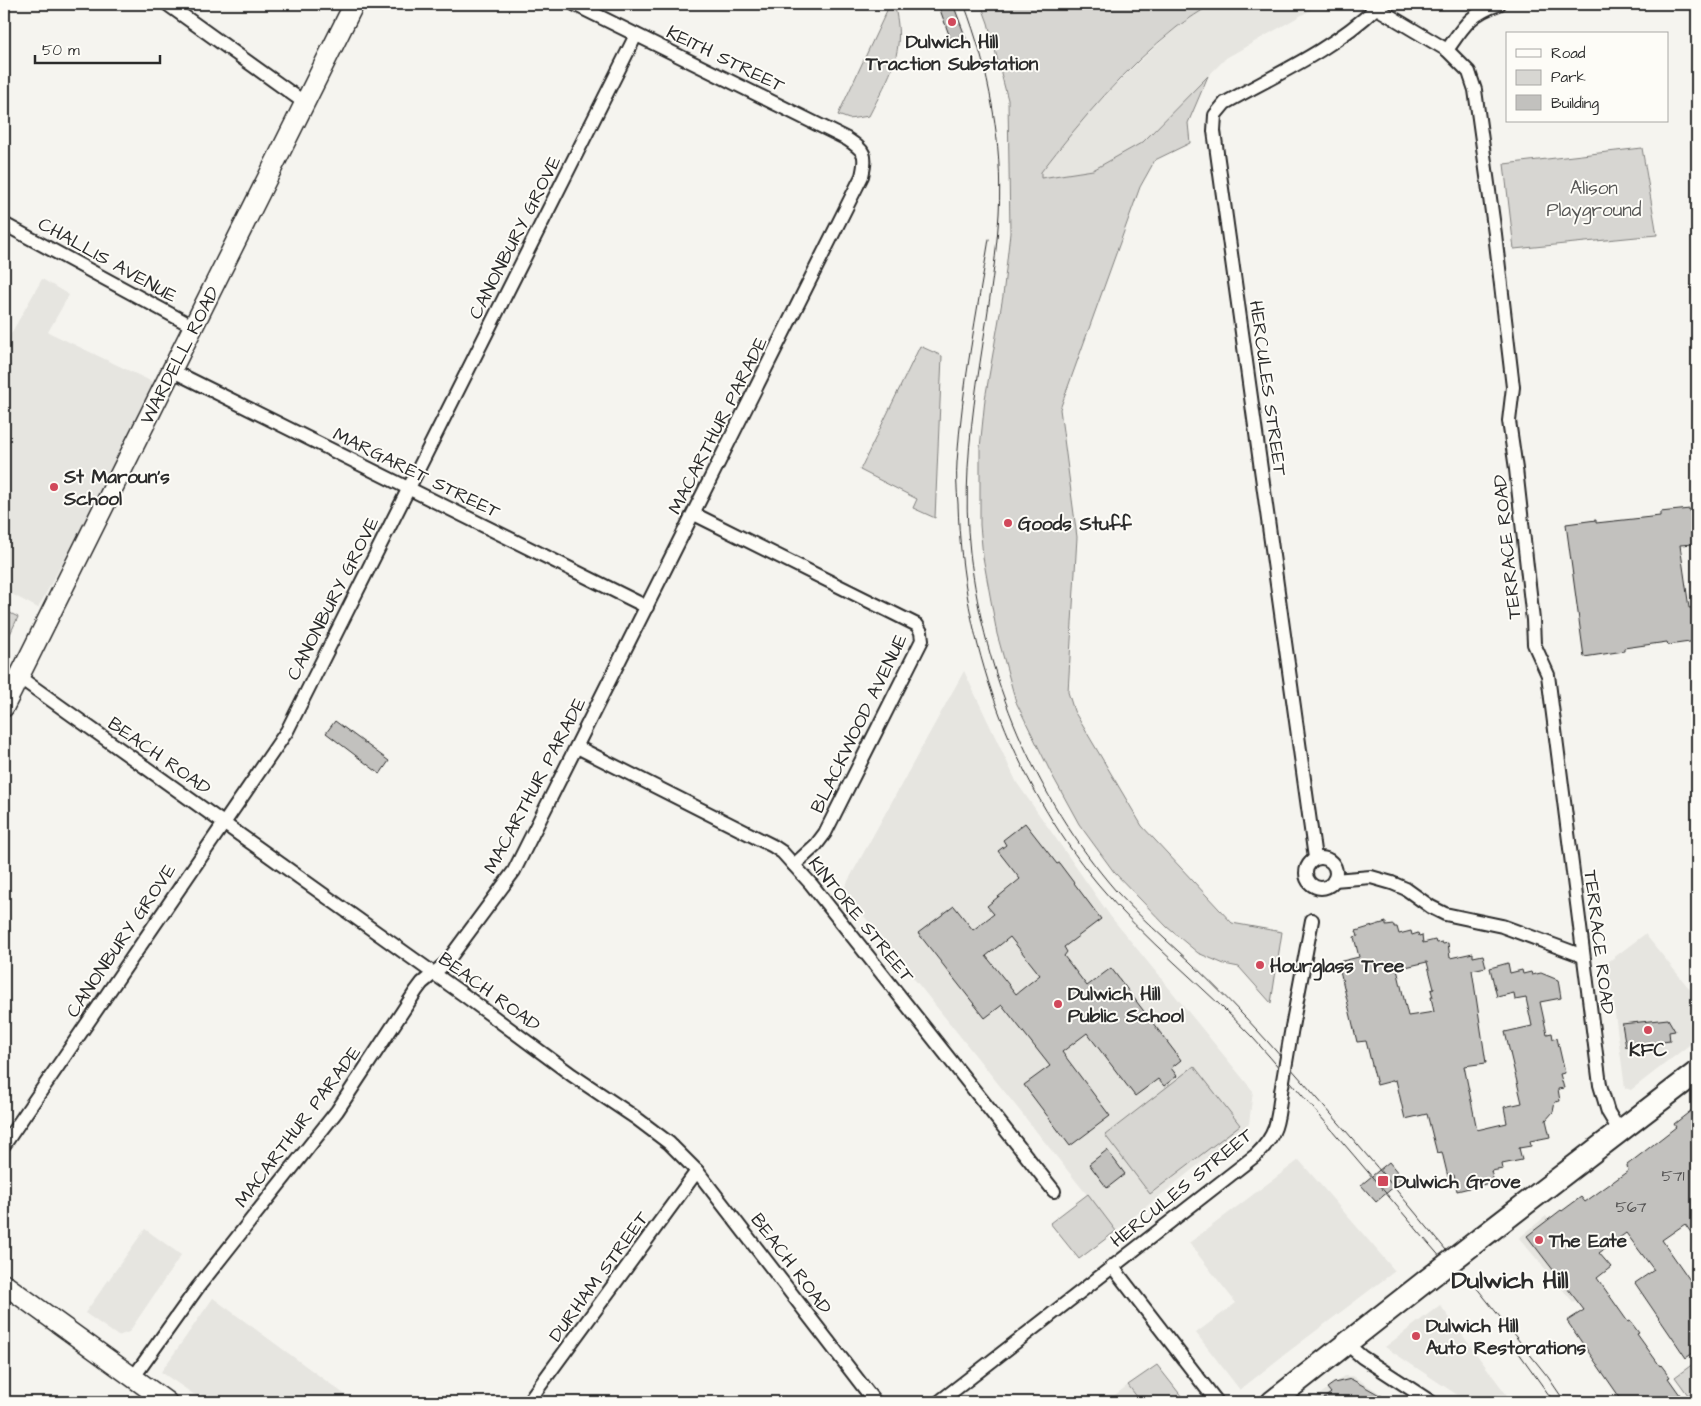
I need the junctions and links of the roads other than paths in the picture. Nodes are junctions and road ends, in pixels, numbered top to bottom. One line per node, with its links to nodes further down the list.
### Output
1 (167, 4): 8 (street)
2 (354, 4): 8 (main road, WARDELL ROAD)
3 (574, 4): 6 (street, KEITH STREET)
4 (1499, 4): 7 (street)
5 (1373, 6): 7 (street, TERRACE ROAD); 20 (street, HERCULES STREET)
6 (636, 35): 9 (street, KEITH STREET); 13 (street, CANONBURY GROVE)
7 (1447, 50): 24 (street, TERRACE ROAD)
8 (305, 104): 11 (main road, WARDELL ROAD)
9 (861, 148): 14 (street, MACARTHUR PARADE)
10 (4, 224): 11 (street, CHALLIS AVENUE)
11 (194, 327): 12 (main road, WARDELL ROAD)
12 (171, 370): 13 (street, MARGARET STREET); 16 (main road, WARDELL ROAD)
13 (408, 489): 15 (street, MARGARET STREET); 19 (street, CANONBURY GROVE)
14 (694, 514): 15 (street, MACARTHUR PARADE); 21 (street, BLACKWOOD AVENUE)
15 (647, 607): 18 (street, MACARTHUR PARADE)
16 (19, 677): 17 (main road, WARDELL ROAD); 19 (street, BEACH ROAD)
17 (4, 707)
18 (577, 747): 21 (street, KINTORE STREET); 25 (street, MACARTHUR PARADE)
19 (223, 822): 25 (street, BEACH ROAD); 28 (street, CANONBURY GROVE)
20 (1315, 858): 22 (street); 22 (street)
21 (794, 865): 30 (street, KINTORE STREET)
22 (1334, 880): 24 (street)
23 (1312, 920): 31 (street, HERCULES STREET, bridge)
24 (1583, 956): 27 (street, TERRACE ROAD)
25 (434, 973): 29 (street, BEACH ROAD); 34 (street, MACARTHUR PARADE)
26 (1697, 1072): 27 (highway)
27 (1620, 1132): 33 (highway, bridge)
28 (4, 1145)
29 (697, 1171): 36 (street, DURHAM STREET); 37 (street, BEACH ROAD)
30 (1054, 1191)
31 (1112, 1266): 38 (street, HERCULES STREET); 39 (street)
32 (4, 1284): 34 (main road)
33 (1346, 1344): 40 (highway); 41 (street)
34 (134, 1378): 35 (main road)
35 (167, 1402)
36 (528, 1402)
37 (875, 1402)
38 (940, 1402)
39 (1218, 1402)
40 (1272, 1402)
41 (1431, 1402)

